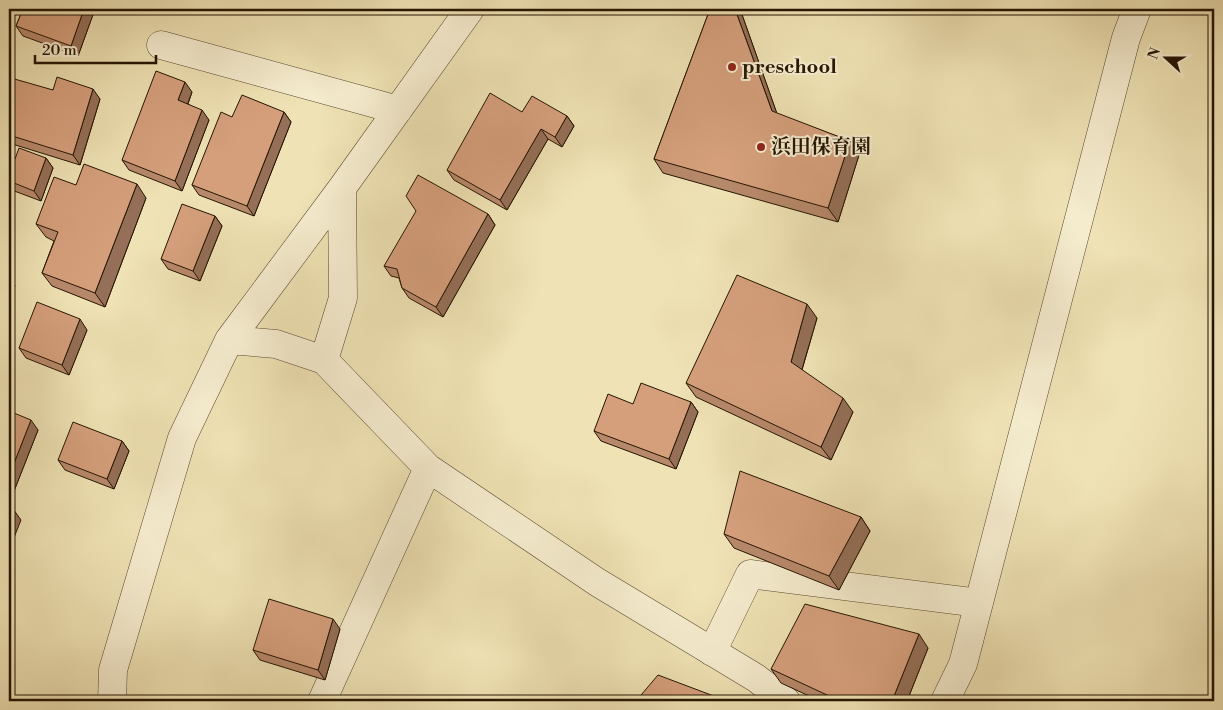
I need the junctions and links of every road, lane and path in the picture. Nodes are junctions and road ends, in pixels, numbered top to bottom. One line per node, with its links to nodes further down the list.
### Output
1 (470, 9): 4 (street)
2 (1137, 9): 9 (street)
3 (161, 45): 4 (street)
4 (398, 110): 5 (street)
5 (342, 188): 6 (street); 7 (street)
6 (229, 340): 7 (street); 11 (street)
7 (324, 360): 8 (street)
8 (428, 468): 10 (street); 12 (street)
9 (979, 603): 10 (street); 14 (street)
10 (712, 652): 13 (street)
11 (112, 701)
12 (322, 701)
13 (786, 701)
14 (946, 701)

